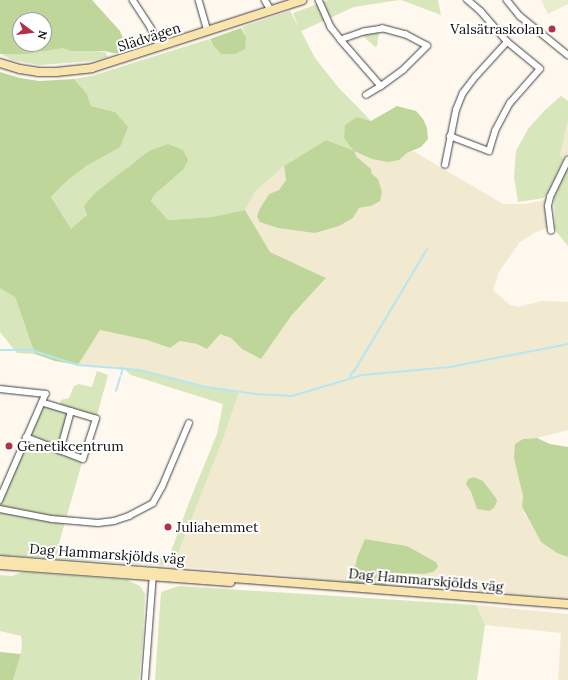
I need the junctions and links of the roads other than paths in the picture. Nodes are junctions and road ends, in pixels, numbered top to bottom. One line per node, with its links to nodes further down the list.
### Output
1 (133, 0): 12 (street)
2 (199, 0): 9 (street)
3 (265, 0): 8 (street)
4 (302, 0): 8 (main road, Slädvägen)
5 (319, 0): 10 (street)
6 (467, 0): 11 (street)
7 (507, 0): 13 (street)
8 (271, 10): 9 (main road, Slädvägen)
9 (208, 31): 12 (main road, Slädvägen)
10 (341, 40): 15 (street); 15 (street)
11 (507, 42): 17 (street); 17 (street)
12 (160, 47): 14 (main road, Slädvägen)
13 (568, 55)
14 (0, 63)
15 (380, 86): 16 (street)
16 (366, 95)
17 (450, 136): 19 (street)
18 (568, 160): 20 (street)
19 (445, 165)
20 (551, 231)
21 (0, 389): 22 (street)
22 (42, 403): 23 (street); 25 (street)
23 (71, 411): 26 (street); 26 (street)
24 (189, 424): 28 (street)
25 (26, 437): 26 (street); 27 (street)
26 (60, 451)
27 (0, 500)
28 (0, 509)
29 (0, 560): 31 (main road, Dag Hammarskjölds väg)
30 (0, 565): 31 (main road, Dag Hammarskjölds väg)
31 (153, 574): 32 (main road, Dag Hammarskjölds väg); 33 (street)
32 (568, 604)
33 (145, 680)

